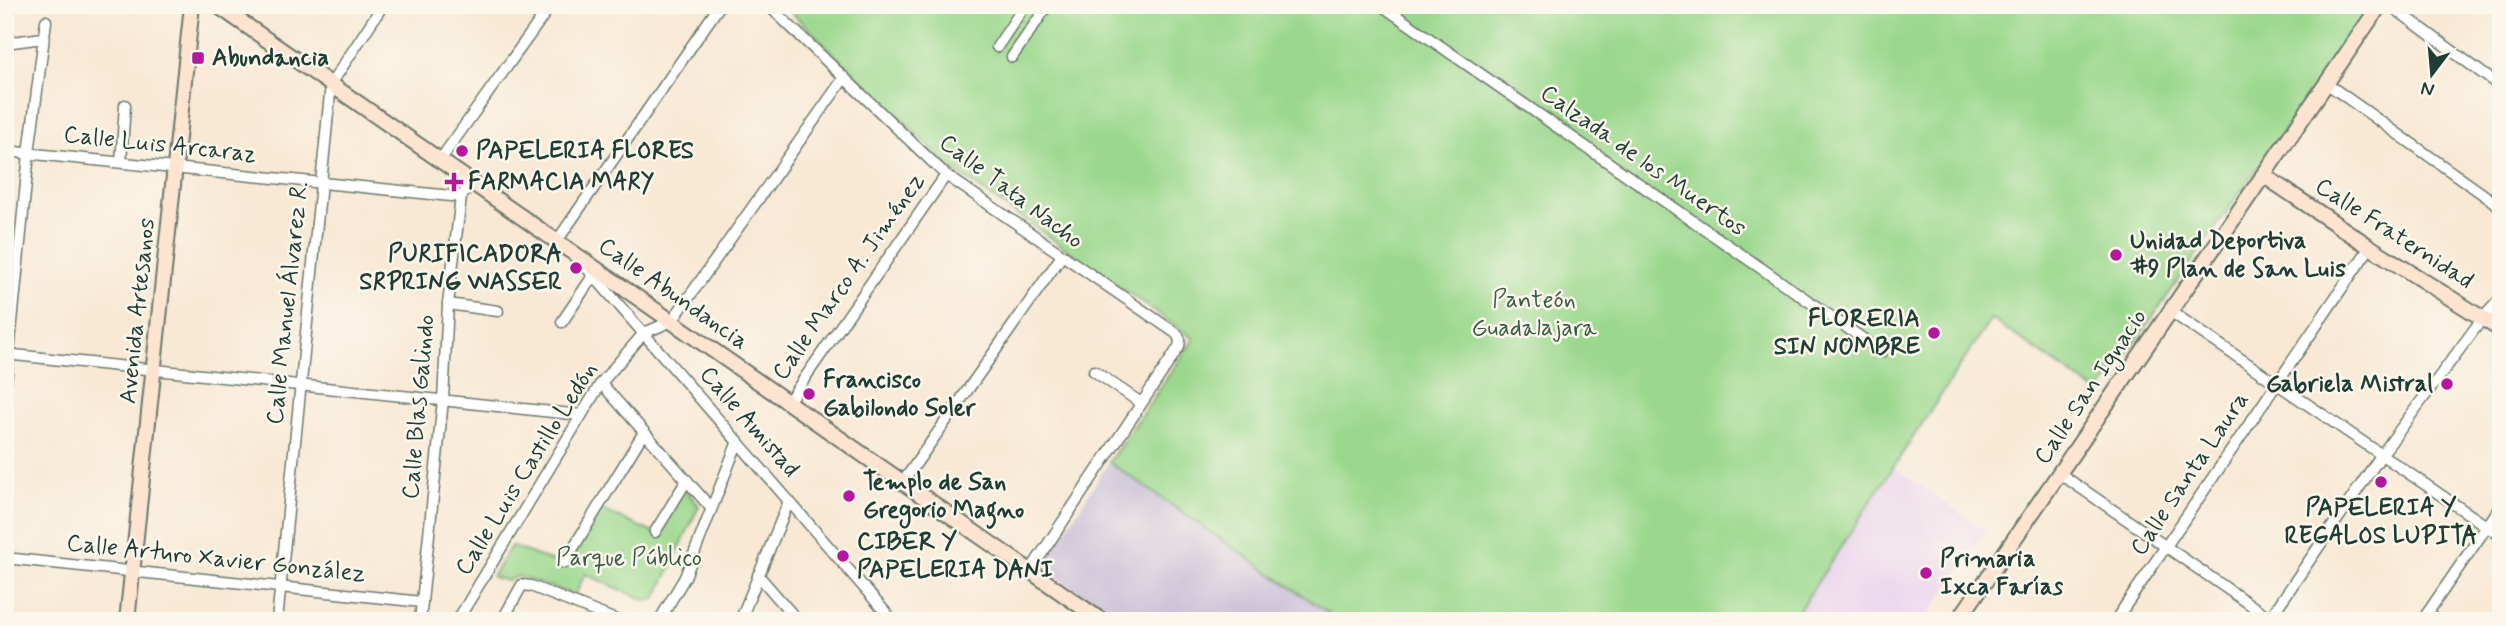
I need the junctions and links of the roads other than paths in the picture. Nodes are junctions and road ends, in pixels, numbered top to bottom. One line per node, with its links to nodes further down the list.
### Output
1 (192, 5): 26 (street, Avenida Artesanos)
2 (217, 5): 19 (street, Calle Abundancia)
3 (383, 5): 19 (street, Calle Manuel Álvarez R.)
4 (551, 5): 24 (street)
5 (720, 5): 33 (street)
6 (768, 5): 17 (street, Calle Tata Nacho)
7 (1025, 5): 15 (street)
8 (1048, 5): 16 (street)
9 (1381, 5): 46 (street, Calzada de los Muertos)
10 (2379, 5): 18 (street, Calle San Ignacio)
11 (2390, 5): 20 (street)
12 (46, 21): 13 (street)
13 (44, 38): 14 (street); 23 (street)
14 (5, 43)
15 (997, 47)
16 (1012, 57)
17 (845, 78): 27 (street, Calle Tata Nacho); 42 (street)
18 (2326, 83): 28 (street, Calle San Ignacio); 32 (street)
19 (331, 84): 24 (street, Calle Abundancia); 30 (street, Calle Manuel Álvarez R.)
20 (2501, 87)
21 (125, 105): 25 (street)
22 (5, 150): 23 (street, Calle Luis Arcaraz)
23 (29, 153): 25 (street, Calle Luis Arcaraz); 47 (street)
24 (440, 160): 29 (street, Calle Abundancia)
25 (121, 162): 26 (street, Calle Luis Arcaraz)
26 (176, 168): 30 (street, Calle Luis Arcaraz); 48 (street, Avenida Artesanos)
27 (946, 175): 35 (street, Calle Tata Nacho); 55 (street, Calle Marco A. Jiménez)
28 (2263, 175): 34 (street, Calle Fraternidad); 40 (street, Calle San Ignacio)
29 (471, 182): 31 (street); 33 (street, Calle Abundancia)
30 (321, 183): 31 (street, Calle Luis Arcaraz); 52 (street, Calle Manuel Álvarez R.)
31 (461, 197): 38 (street, Calle Blas Galindo)
32 (2501, 206)
33 (556, 241): 36 (street, Calle Abundancia)
34 (2370, 247): 41 (street, Calle Fraternidad); 51 (street, Calle Santa Laura)
35 (1061, 257): 56 (street, Calle Tata Nacho); 63 (street)
36 (596, 272): 42 (street, Calle Abundancia); 43 (street); 45 (street, Calle Amistad)
37 (2501, 298): 41 (street)
38 (449, 304): 39 (street); 54 (street, Calle Blas Galindo)
39 (498, 311)
40 (2170, 311): 51 (street); 61 (street, Calle San Ignacio)
41 (2482, 319): 44 (street, Calle Fraternidad); 60 (street)
42 (672, 321): 45 (street, Calle Luis Castillo Ledón); 55 (street, Calle Abundancia)
43 (562, 322)
44 (2501, 330)
45 (644, 334): 50 (street, Calle Luis Castillo Ledón); 59 (street, Calle Amistad)
46 (1882, 352)
47 (7, 354): 48 (street); 53 (street)
48 (154, 369): 52 (street); 74 (street, Avenida Artesanos)
49 (1094, 371): 56 (street)
50 (601, 383): 57 (street, Calle Luis Castillo Ledón); 58 (street)
51 (2278, 383): 60 (street); 70 (street, Calle Santa Laura)
52 (301, 385): 54 (street); 76 (street, Calle Manuel Álvarez R.)
53 (5, 392)
54 (443, 400): 57 (street); 77 (street, Calle Blas Galindo)
55 (788, 402): 63 (street, Calle Abundancia)
56 (1141, 403): 73 (street)
57 (582, 415): 82 (street, Calle Luis Castillo Ledón)
58 (644, 432): 62 (street); 72 (street)
59 (738, 441): 64 (street, Calle Amistad); 66 (street)
60 (2382, 454): 67 (street); 78 (street)
61 (2059, 473): 70 (street); 90 (street, Calle San Ignacio)
62 (687, 480): 66 (street); 68 (street)
63 (903, 482): 73 (street, Calle Abundancia)
64 (789, 501): 75 (street); 88 (street, Calle Amistad)
65 (2501, 506): 67 (street)
66 (711, 509): 85 (street)
67 (2487, 526): 69 (street); 92 (street)
68 (655, 532)
69 (2501, 536)
70 (2166, 546): 78 (street); 91 (street, Calle Santa Laura)
71 (5, 558): 74 (street, Calle Arturo Xavier González)
72 (564, 564)
73 (1030, 571): 89 (street, Calle Abundancia)
74 (132, 572): 76 (street, Calle Arturo Xavier González); 79 (street, Avenida Artesanos)
75 (758, 575): 86 (street); 87 (street)
76 (281, 587): 77 (street, Calle Arturo Xavier González); 80 (street, Calle Manuel Álvarez R.)
77 (422, 602): 81 (street, Calle Blas Galindo)
78 (2271, 620)
79 (127, 621)
80 (277, 621)
81 (420, 621)
82 (457, 621)
83 (502, 621): 84 (street)
84 (618, 621)
85 (659, 621)
86 (740, 621)
87 (798, 621)
88 (893, 621)
89 (1102, 621)
90 (1958, 621)
91 (2115, 621)
92 (2422, 621)

